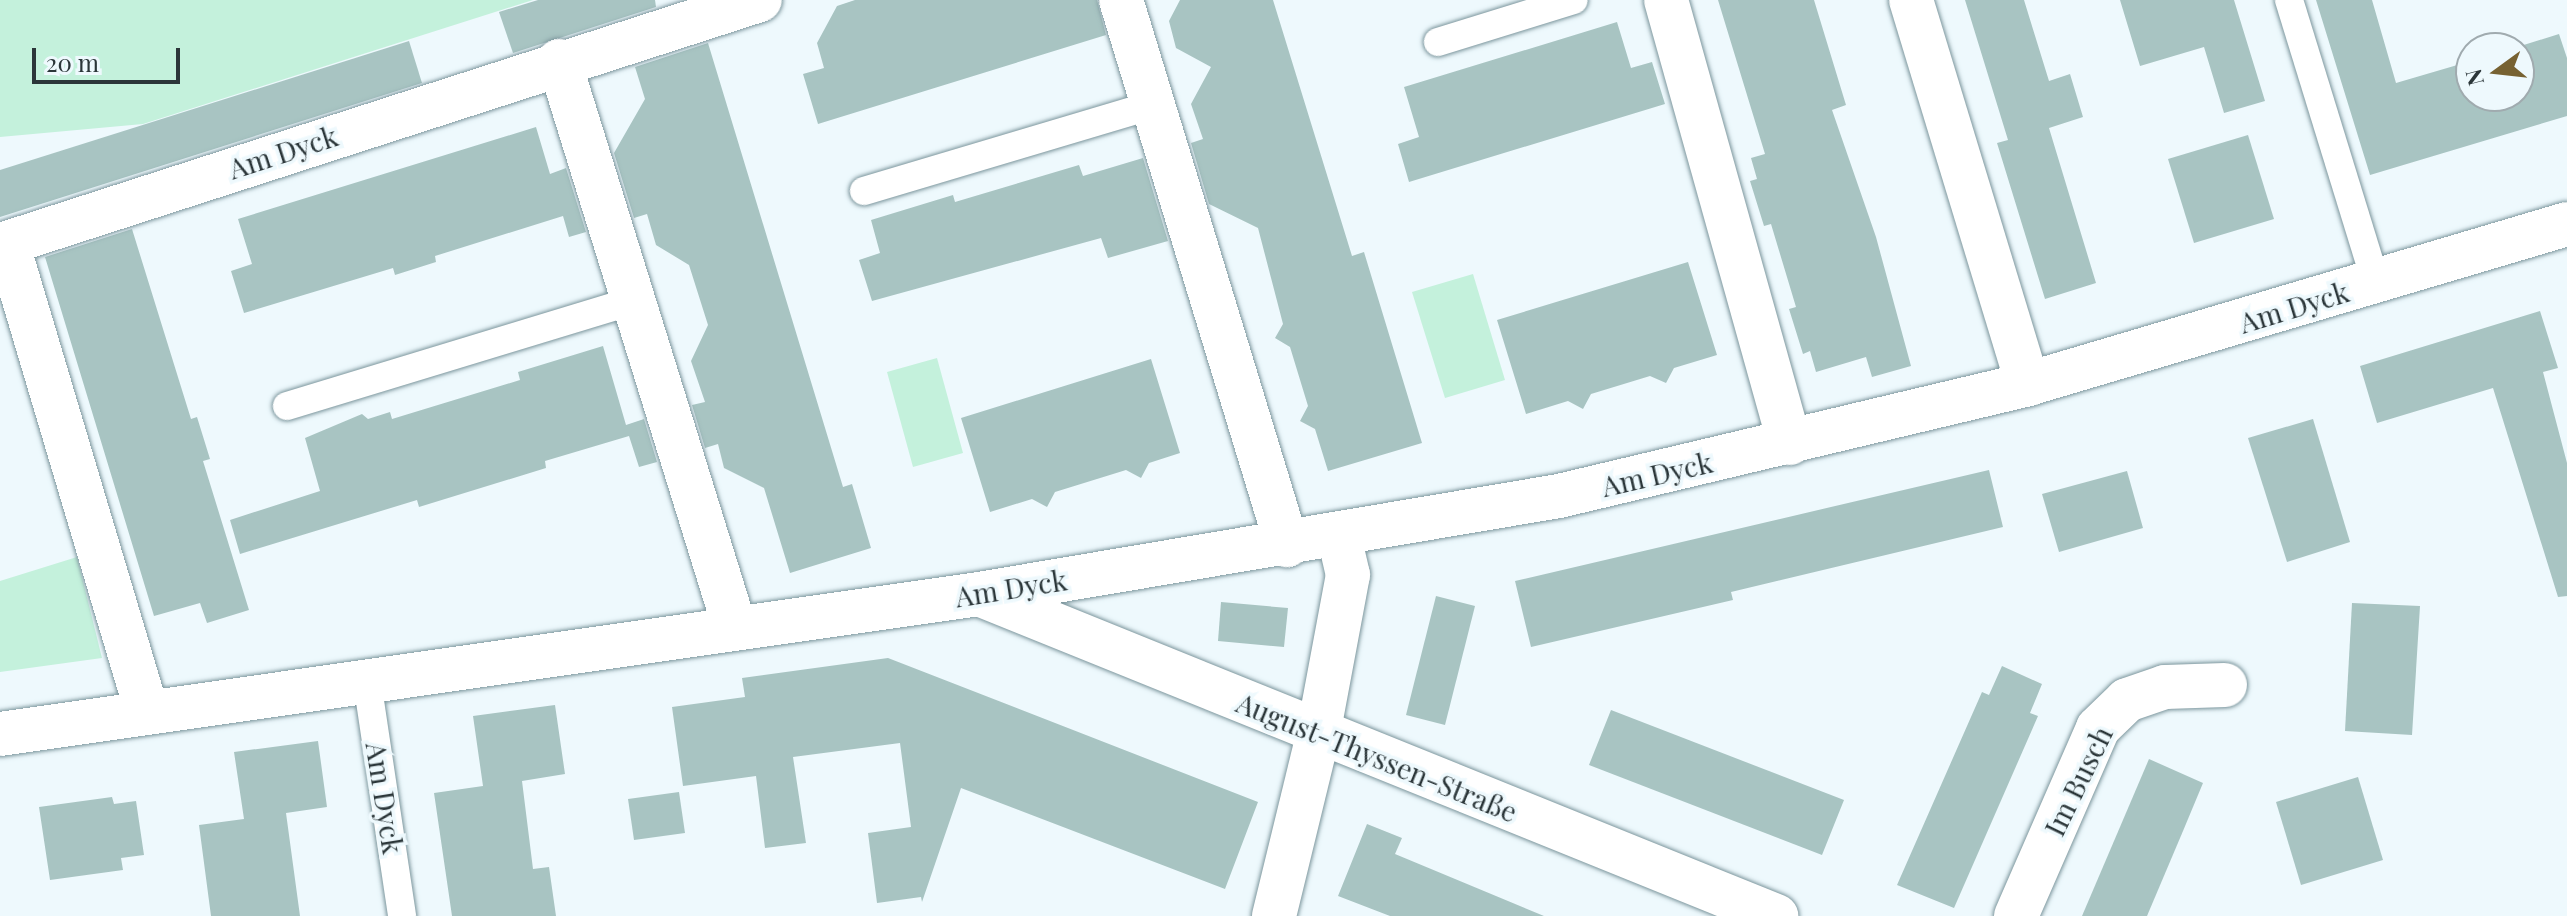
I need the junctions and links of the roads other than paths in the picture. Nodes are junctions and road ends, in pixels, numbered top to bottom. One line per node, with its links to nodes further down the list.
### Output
1 (760, 0): 8 (street, Am Dyck)
2 (1121, 0): 9 (street)
3 (1574, 0): 7 (lane)
4 (1666, 0): 17 (street)
5 (1911, 0): 15 (street)
6 (2289, 0): 13 (lane, Am Dyck)
7 (1438, 42)
8 (559, 61): 12 (street, Am Dyck); 14 (street)
9 (1153, 105): 10 (lane); 19 (street)
10 (864, 191)
11 (2567, 224): 13 (street, Am Dyck)
12 (3, 245): 24 (street, Am Dyck)
13 (2376, 283): 15 (street, Am Dyck)
14 (633, 301): 16 (lane); 21 (street)
15 (2028, 384): 17 (street, Am Dyck)
16 (287, 406)
17 (1790, 443): 18 (street, Am Dyck)
18 (1339, 536): 19 (street, Am Dyck); 26 (street)
19 (1287, 545): 20 (street, Am Dyck)
20 (979, 594): 21 (street, Am Dyck); 26 (street, August-Thyssen-Straße)
21 (735, 628): 22 (street, Am Dyck)
22 (367, 681): 24 (street, Am Dyck); 27 (lane, Am Dyck)
23 (2225, 685): 30 (street, Im Busch)
24 (147, 712): 25 (street, Am Dyck)
25 (0, 734)
26 (1318, 735): 28 (street); 29 (street, August-Thyssen-Straße)
27 (402, 916)
28 (1274, 916)
29 (1776, 916)
30 (2016, 916)

